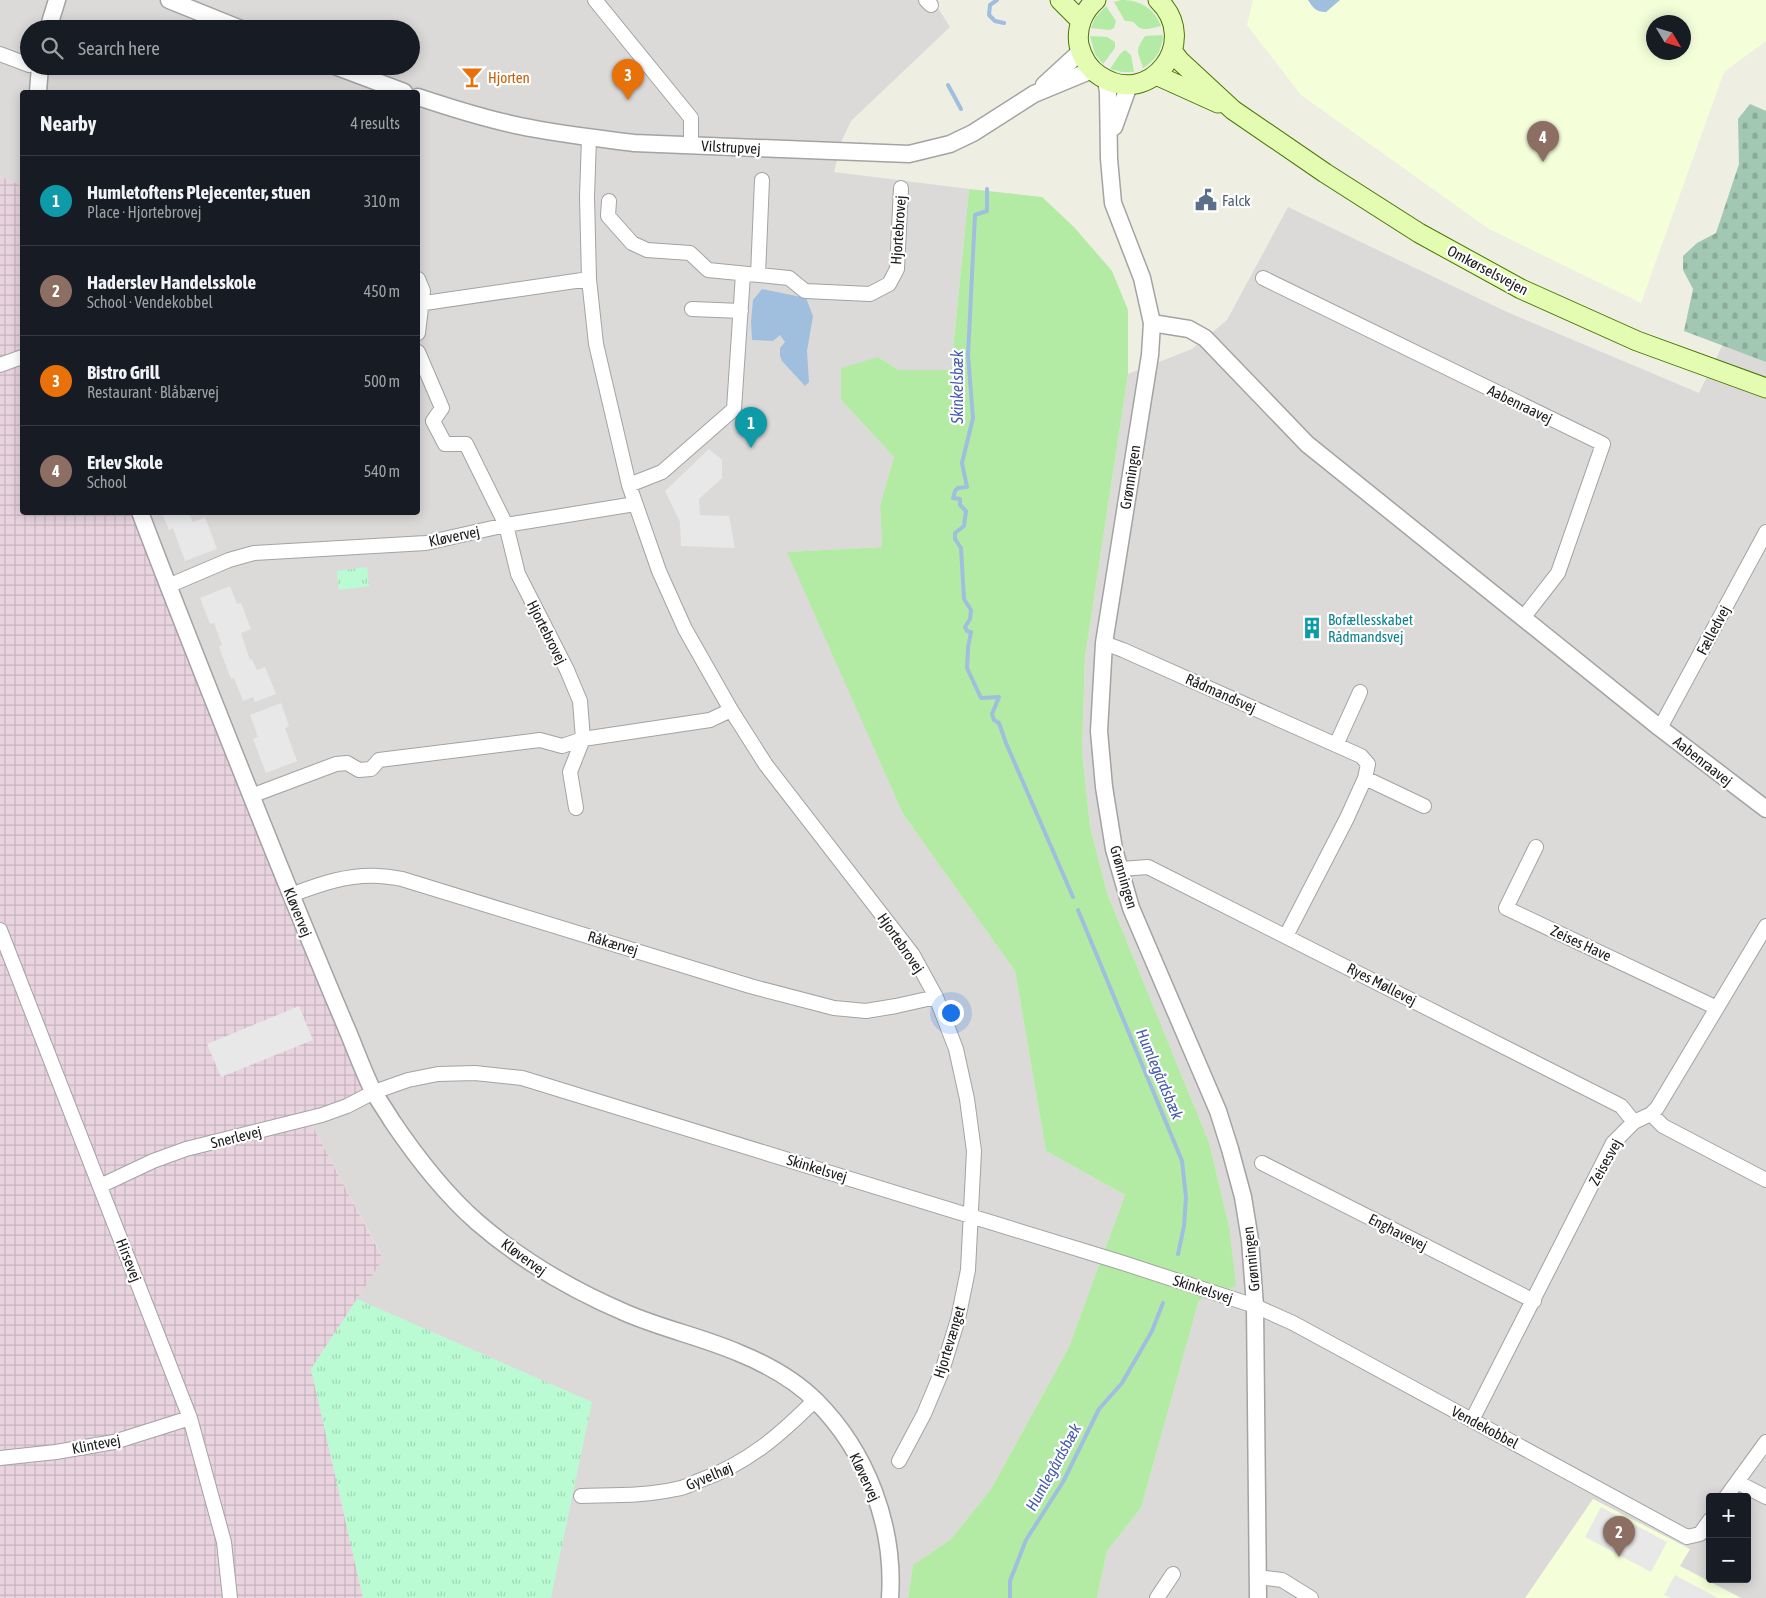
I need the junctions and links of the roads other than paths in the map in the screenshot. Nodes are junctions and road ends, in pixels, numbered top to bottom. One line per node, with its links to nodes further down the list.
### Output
1 (56, 0): 7 (street)
2 (169, 0): 8 (street)
3 (595, 0): 25 (street)
4 (1060, 0): 9 (main road)
5 (1096, 0): 9 (main road)
6 (1162, 1): 11 (main road)
7 (50, 20)
8 (219, 20)
9 (1081, 21): 10 (main road)
10 (1081, 51): 17 (main road); 21 (street, Vilstrupvej)
11 (1173, 52): 14 (main road); 23 (main road, Omkørselsvejen)
12 (0, 54): 13 (street)
13 (20, 61)
14 (1156, 74): 18 (main road); 23 (main road, Omkørselsvejen)
15 (36, 75): 19 (street)
16 (358, 75): 20 (street)
17 (1099, 75): 18 (main road); 21 (street, Vilstrupvej); 26 (street, Grønningen)
18 (1129, 85): 26 (street, Grønningen)
19 (38, 90)
20 (399, 90)
21 (1034, 94): 25 (street, Vilstrupvej)
22 (420, 98): 24 (street, Vilstrupvej)
23 (1233, 110): 42 (main road, Omkørselsvejen)
24 (589, 138): 25 (street, Vilstrupvej); 33 (street, Hjortebrovej)
25 (691, 145)
26 (1109, 146): 38 (street, Grønningen)
27 (762, 180): 31 (street)
28 (901, 188): 31 (street, Hjortebrovej)
29 (609, 201): 30 (street, Hjortebrovej)
30 (743, 274): 31 (street, Hjortebrovej); 37 (street)
31 (758, 275)
32 (1263, 278): 49 (street, Aabenraavej)
33 (589, 279): 35 (street); 43 (street, Hjortebrovej)
34 (420, 283): 35 (street)
35 (420, 303)
36 (692, 309): 37 (street)
37 (741, 311): 43 (street)
38 (1152, 323): 49 (street, Aabenraavej); 50 (street, Grønningen)
39 (420, 357): 46 (street, Hjortebrovej)
40 (20, 358): 41 (street)
41 (0, 364)
42 (1766, 388)
43 (629, 485): 44 (street, Hjortebrovej)
44 (635, 504): 46 (street); 52 (street, Hjortebrovej)
45 (141, 515): 48 (street, Kløvervej)
46 (506, 525): 48 (street, Kløvervej); 54 (street, Hjortebrovej)
47 (1766, 532): 53 (street, Fælledvej)
48 (168, 586): 57 (street, Kløvervej)
49 (1523, 618): 53 (street, Aabenraavej)
50 (1104, 643): 55 (street, Rådmandsvej); 62 (street, Grønningen)
51 (1360, 692): 55 (street)
52 (731, 710): 54 (street); 67 (street, Hjortebrovej)
53 (1660, 728): 60 (street, Aabenraavej)
54 (583, 739): 57 (street); 59 (street, Hjortebrovej)
55 (1336, 745): 56 (street, Rådmandsvej)
56 (1366, 778): 58 (street); 65 (street)
57 (251, 796): 63 (street, Kløvervej)
58 (1424, 806)
59 (576, 808)
60 (1766, 809)
61 (1536, 846): 68 (street, Zeises Have)
62 (1120, 869): 65 (street, Ryes Møllevej); 77 (street, Grønningen)
63 (292, 895): 67 (street, Råkærvej); 69 (street, Kløvervej)
64 (1766, 926): 68 (street, Zeisesvej)
65 (1286, 936): 71 (street, Ryes Møllevej)
66 (1, 937): 74 (street, Hirsevej)
67 (936, 996): 75 (street, Hjortebrovej)
68 (1717, 1008): 70 (street, Zeisesvej)
69 (374, 1092): 74 (street, Snerlevej); 75 (street, Skinkelsvej); 78 (street, Kløvervej)
70 (1651, 1114): 71 (street, Zeisesvej); 73 (street)
71 (1634, 1122): 76 (street, Zeisesvej)
72 (1262, 1163): 76 (street, Enghavevej)
73 (1766, 1180)
74 (100, 1186): 79 (street, Hirsevej)
75 (971, 1216): 77 (street, Skinkelsvej); 83 (street, Hjortevænget)
76 (1534, 1301): 80 (street, Zeisesvej)
77 (1255, 1306): 80 (street, Vendekobbel); 90 (street, Grønningen)
78 (815, 1400): 86 (street, Gyvelhøj); 92 (street, Kløvervej)
79 (190, 1418): 82 (street, Klintevej); 91 (street, Hirsevej)
80 (1472, 1420): 88 (street, Vendekobbel)
81 (1766, 1442): 84 (street)
82 (0, 1458)
83 (899, 1461)
84 (1737, 1482): 85 (street); 87 (street)
85 (1729, 1493)
86 (581, 1496)
87 (1766, 1497)
88 (1706, 1526)
89 (1173, 1574): 93 (street)
90 (1257, 1577): 94 (street, Grønningen); 95 (street)
91 (230, 1598)
92 (890, 1598)
93 (1156, 1598)
94 (1258, 1598)
95 (1311, 1598)

